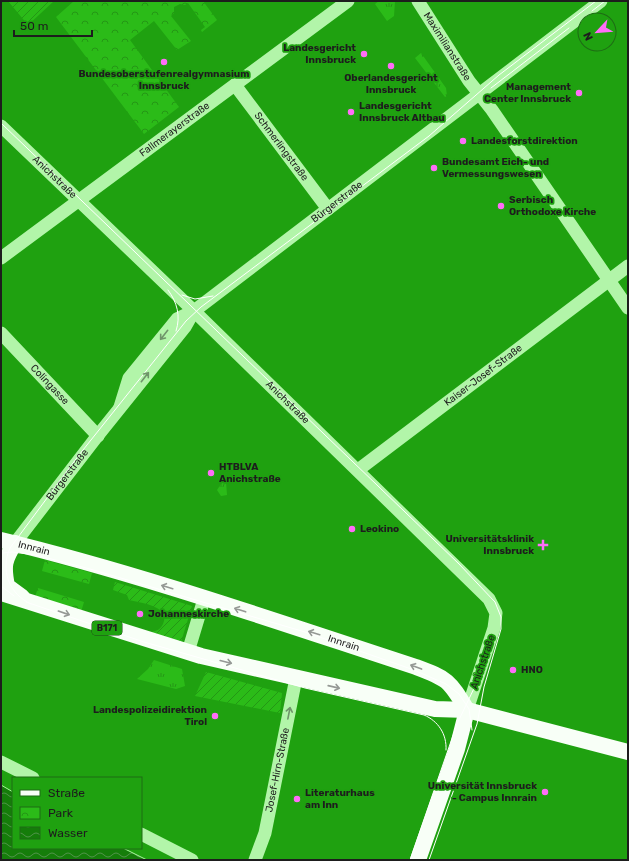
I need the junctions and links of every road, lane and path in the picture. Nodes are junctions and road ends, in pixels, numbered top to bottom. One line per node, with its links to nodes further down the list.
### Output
1 (348, 1): 4 (street, Fallmerayerstraße)
2 (418, 1): 5 (street, Maximilianstraße)
3 (601, 1): 5 (street, Bürgerstraße)
4 (235, 85): 7 (street, Fallmerayerstraße); 8 (street, Schmerlingstraße)
5 (479, 93): 8 (street, Bürgerstraße); 11 (street, Maximilianstraße)
6 (1, 126): 7 (street, Anichstraße)
7 (78, 199): 9 (street, Fallmerayerstraße); 13 (street, Anichstraße)
8 (328, 209): 13 (street, Bürgerstraße)
9 (1, 258)
10 (628, 266): 11 (street, Kaiser-Josef-Straße)
11 (608, 281): 12 (street, Maximilianstraße); 16 (street, Kaiser-Josef-Straße)
12 (628, 308)
13 (194, 310): 15 (street, Bürgerstraße); 16 (street, Anichstraße)
14 (1, 333): 15 (street, Colingasse)
15 (98, 436): 17 (street, Bürgerstraße)
16 (358, 470): 23 (street, Anichstraße)
17 (8, 542): 19 (main road, Innrain, one-way to 17); 20 (main road)
18 (1, 593): 20 (main road, B171)
19 (204, 599): 21 (street); 23 (main road, Innrain, one-way to 19)
20 (27, 601): 21 (main road, B171, one-way to 21)
21 (188, 652): 22 (main road, B171, one-way to 22)
22 (296, 678): 23 (main road, B171, one-way to 23); 29 (street, Josef-Hirn-Straße, one-way to 22)
23 (467, 710): 24 (main road); 30 (main road)
24 (628, 752)
25 (1, 762): 26 (street)
26 (31, 777)
27 (142, 835): 28 (street)
28 (192, 860)
29 (256, 860)
30 (418, 860)

